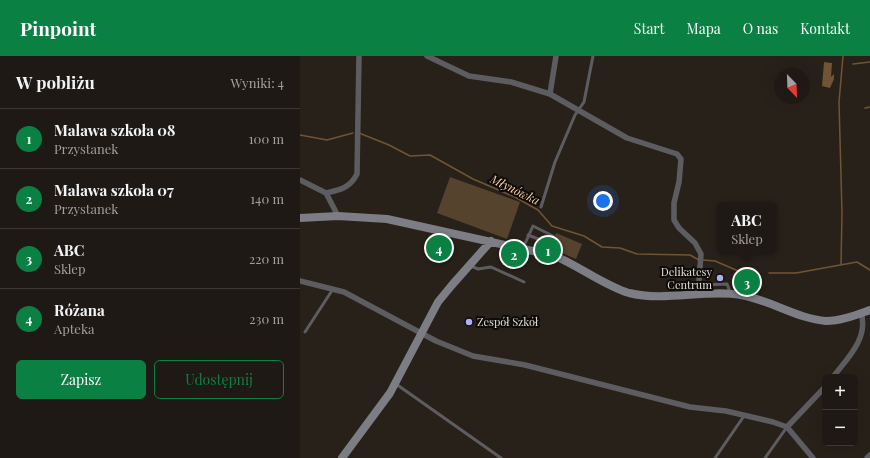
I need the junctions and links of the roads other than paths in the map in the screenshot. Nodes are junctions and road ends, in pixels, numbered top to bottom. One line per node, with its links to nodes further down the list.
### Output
1 (359, 56): 8 (street)
2 (428, 56): 5 (street)
3 (556, 56): 5 (street)
4 (593, 56): 6 (lane)
5 (550, 94): 6 (street)
6 (579, 110): 9 (lane); 18 (street)
7 (300, 180): 8 (street)
8 (326, 193): 10 (street)
9 (541, 207)
10 (338, 216): 11 (street); 13 (street)
11 (300, 218)
12 (528, 235): 12 (lane); 14 (lane)
13 (491, 241): 14 (street); 15 (street)
14 (523, 249): 21 (street)
15 (470, 265): 17 (lane); 25 (street)
16 (300, 281): 19 (street)
17 (524, 282)
18 (698, 285): 20 (lane); 21 (street)
19 (333, 289): 24 (lane); 25 (street)
20 (728, 294): 21 (street); 23 (street)
21 (698, 295)
22 (870, 310): 23 (street)
23 (861, 313): 26 (street)
24 (305, 332)
25 (422, 332): 27 (street); 29 (street)
26 (835, 374)
27 (396, 384): 32 (street); 33 (lane)
28 (822, 390): 30 (street)
29 (745, 414): 30 (street); 34 (lane)
30 (787, 427): 35 (lane); 36 (street)
31 (870, 455): 37 (street)
32 (342, 458)
33 (501, 458)
34 (715, 458)
35 (765, 458)
36 (813, 458)
37 (867, 458)

